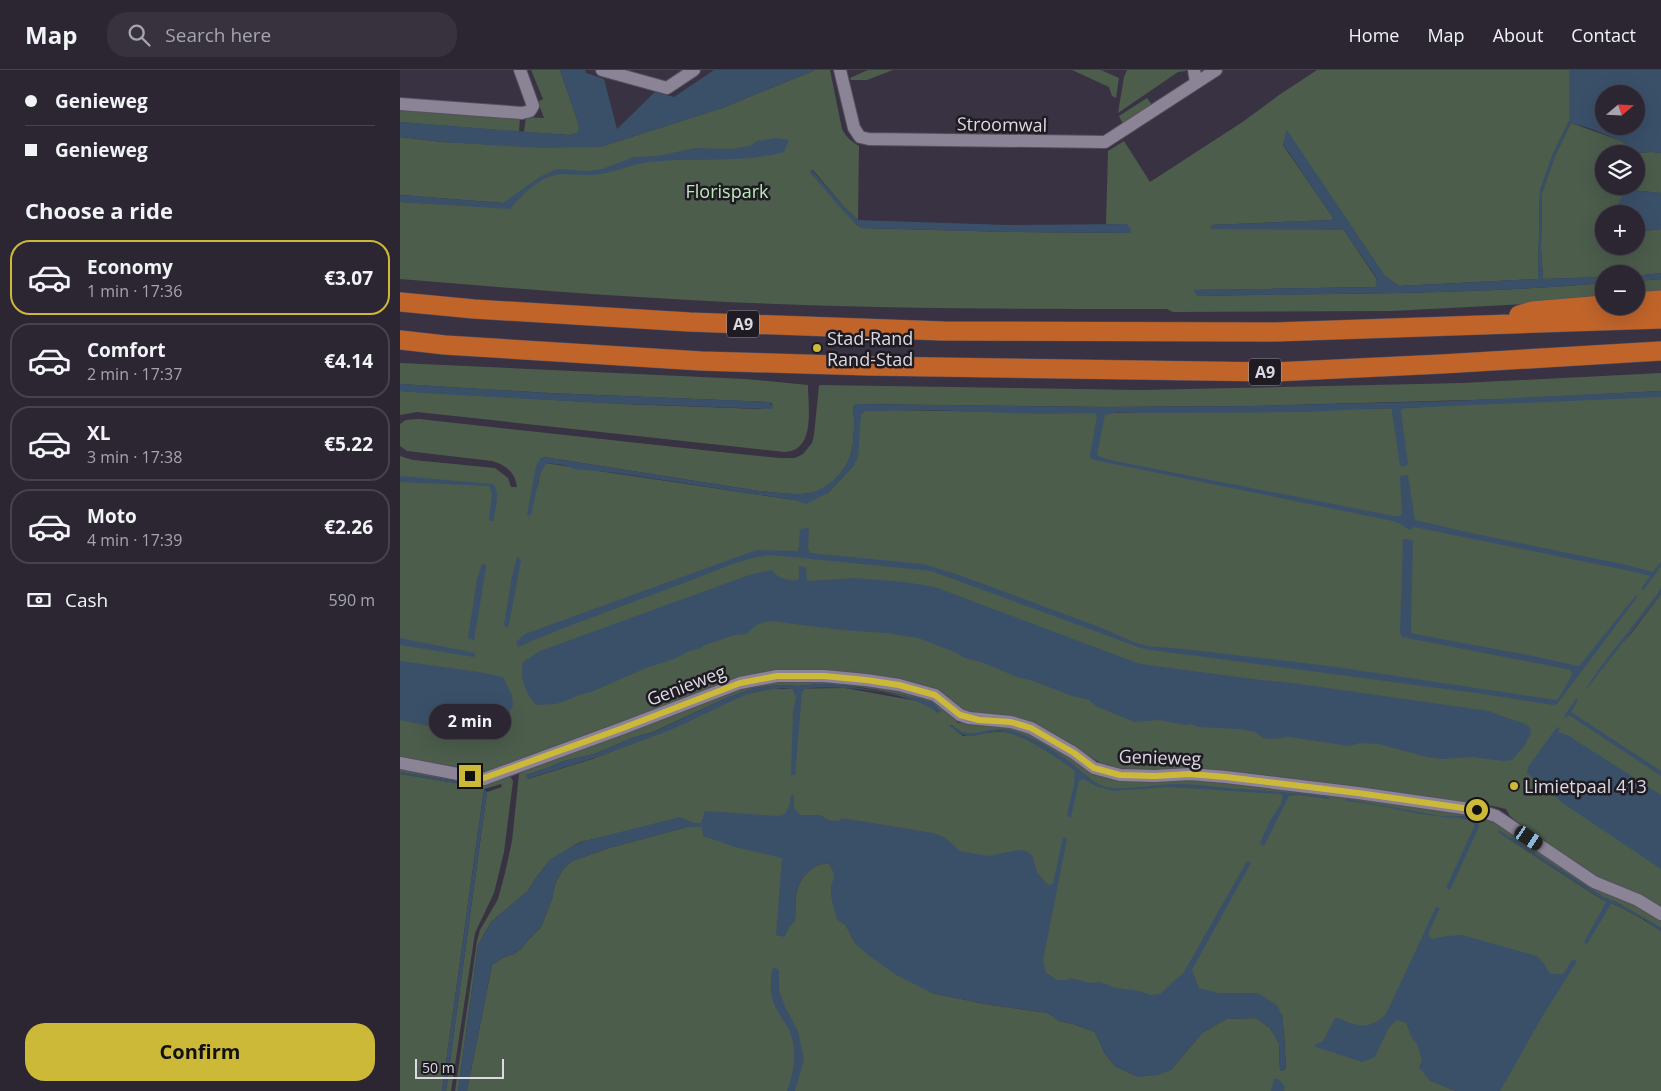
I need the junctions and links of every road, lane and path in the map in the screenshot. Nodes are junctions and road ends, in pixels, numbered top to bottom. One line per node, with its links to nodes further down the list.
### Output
1 (520, 70): 7 (street)
2 (602, 70): 3 (street)
3 (694, 70)
4 (1216, 70): 6 (street, Stroomwal)
5 (840, 72): 6 (street, Stroomwal)
6 (1195, 76)
7 (400, 104)
8 (1661, 300): 9 (highway)
9 (1645, 301)
10 (400, 302): 13 (highway, A9)
11 (1595, 306): 13 (highway, A9)
12 (1661, 320): 13 (highway, A9)
13 (1490, 325)
14 (400, 340): 15 (highway, A9)
15 (445, 345): 16 (highway); 17 (highway, A9)
16 (400, 346)
17 (1661, 351)
18 (400, 763): 19 (street, Genieweg)
19 (1661, 914)

